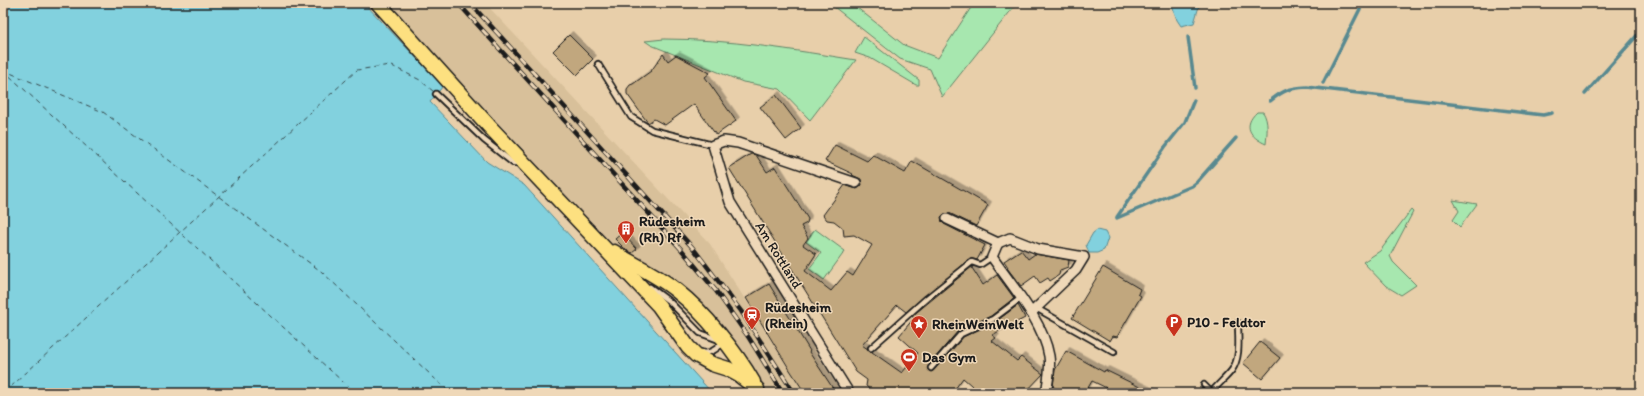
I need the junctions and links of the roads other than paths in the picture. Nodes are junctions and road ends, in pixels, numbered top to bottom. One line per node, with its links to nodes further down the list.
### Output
1 (378, 3): 5 (main road)
2 (598, 64): 4 (lane)
3 (436, 94): 5 (lane)
4 (713, 145): 6 (street); 22 (street, Am Rottland)
5 (525, 165): 8 (main road)
6 (856, 183)
7 (947, 219): 9 (street)
8 (596, 240): 13 (main road); 15 (main road)
9 (998, 244): 10 (street); 12 (street)
10 (992, 257): 11 (street); 16 (lane)
11 (1020, 298): 12 (street); 18 (lane)
12 (1033, 310): 17 (lane); 23 (street)
13 (670, 321): 15 (lane); 20 (main road)
14 (1238, 323): 21 (lane)
15 (724, 342): 20 (main road)
16 (871, 348)
17 (1114, 352)
18 (931, 368)
19 (1204, 385): 21 (lane)
20 (759, 391)
21 (1211, 392)
22 (849, 393)
23 (1046, 393)

